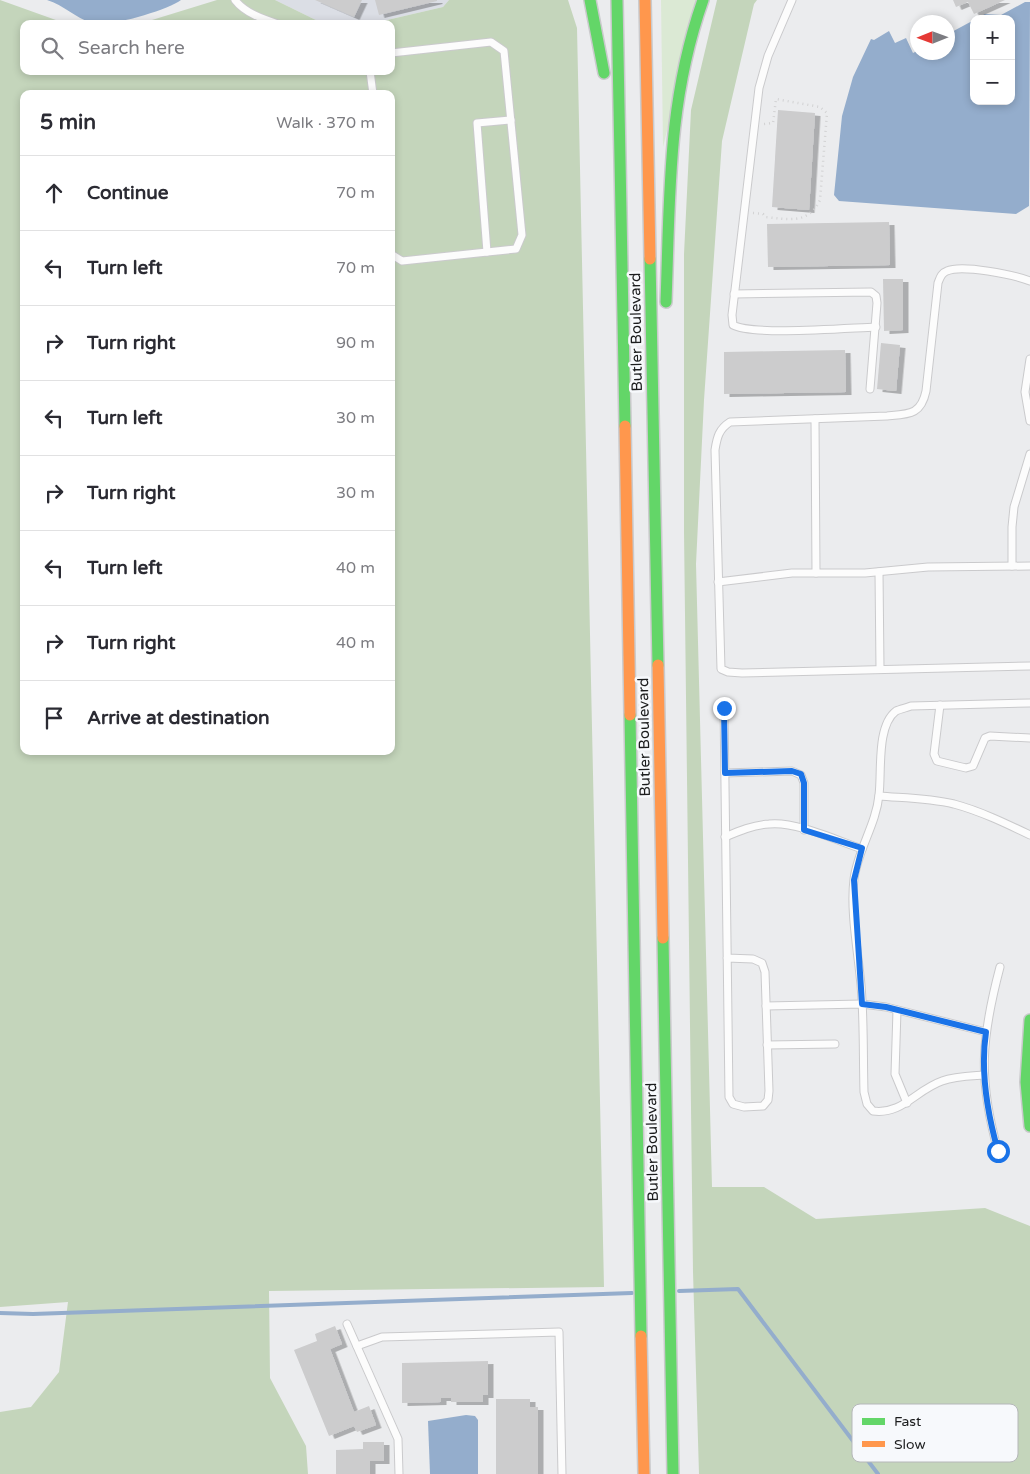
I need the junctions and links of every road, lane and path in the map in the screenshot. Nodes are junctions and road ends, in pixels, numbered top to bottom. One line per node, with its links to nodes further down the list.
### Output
1 (235, 0): 7 (lane)
2 (590, 0): 14 (main road)
3 (617, 0): 14 (main road, Butler Boulevard)
4 (644, 0): 21 (main road, Butler Boulevard)
5 (703, 0): 21 (main road)
6 (792, 0): 12 (lane)
7 (266, 20)
8 (395, 52): 11 (lane)
9 (370, 75): 10 (lane)
10 (372, 90)
11 (511, 120): 15 (lane); 15 (lane)
12 (754, 123): 13 (lane); 13 (path)
13 (744, 212): 18 (lane)
14 (621, 223): 60 (main road, Butler Boulevard)
15 (487, 252): 16 (lane)
16 (395, 257)
17 (1030, 281): 23 (lane)
18 (734, 294): 19 (lane); 19 (lane)
19 (876, 327): 22 (lane)
20 (1030, 359): 24 (lane)
21 (652, 384): 61 (main road, Butler Boulevard)
22 (870, 389)
23 (815, 419): 29 (lane); 30 (lane)
24 (1030, 421)
25 (1030, 454): 26 (lane)
26 (1012, 566): 27 (lane); 28 (lane)
27 (1030, 566)
28 (879, 572): 29 (lane); 32 (lane)
29 (816, 573): 30 (lane)
30 (718, 582): 32 (lane)
31 (1030, 666): 32 (lane)
32 (880, 669)
33 (1030, 704): 34 (lane)
34 (940, 705): 36 (lane); 38 (lane)
35 (724, 708): 37 (lane)
36 (1030, 738)
37 (725, 773): 39 (lane); 41 (lane)
38 (879, 796): 40 (lane); 42 (lane)
39 (804, 830): 41 (lane); 42 (lane)
40 (1030, 835)
41 (725, 837): 43 (lane)
42 (862, 848): 45 (lane)
43 (727, 958): 46 (lane); 51 (lane)
44 (1000, 967): 49 (lane)
45 (862, 1004): 46 (lane); 47 (lane); 53 (lane)
46 (766, 1006): 51 (lane)
47 (897, 1010): 49 (lane); 53 (lane)
48 (1030, 1020): 54 (main road)
49 (986, 1032): 52 (lane)
50 (836, 1044): 51 (lane)
51 (767, 1045)
52 (984, 1076): 53 (lane); 55 (lane)
53 (907, 1103)
54 (1030, 1126)
55 (998, 1151)
56 (347, 1324): 57 (lane)
57 (357, 1346): 58 (lane); 59 (lane)
58 (399, 1474)
59 (562, 1474)
60 (644, 1474)
61 (673, 1474)

